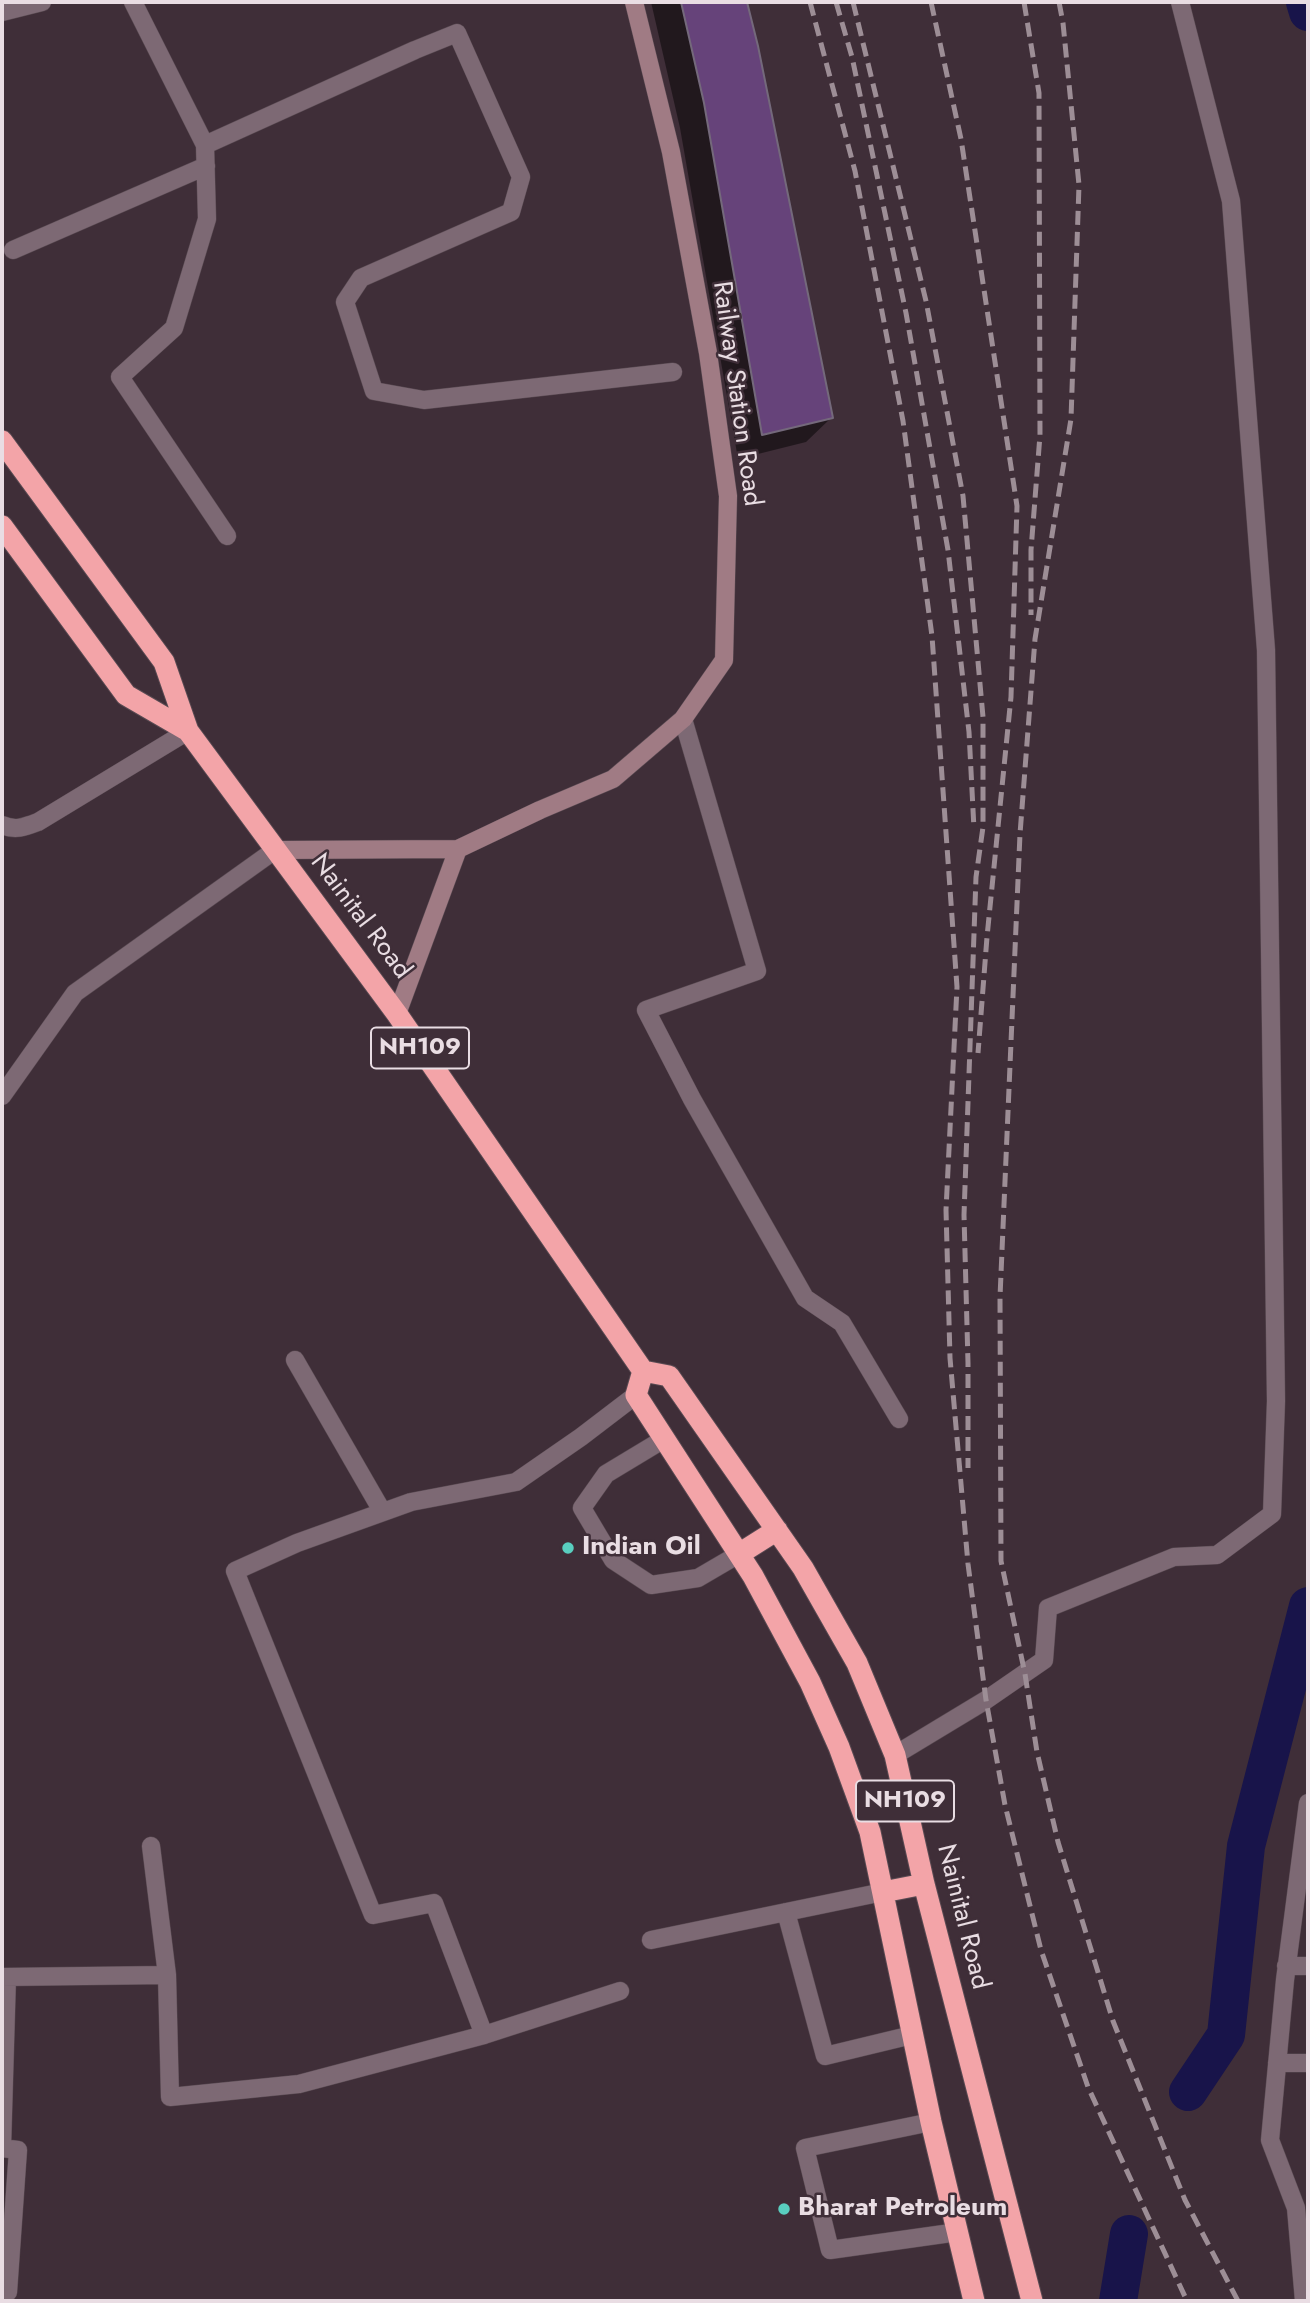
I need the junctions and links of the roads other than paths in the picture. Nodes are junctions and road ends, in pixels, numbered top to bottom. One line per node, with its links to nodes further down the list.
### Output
1 (42, 2): 5 (street)
2 (133, 2): 6 (street)
3 (634, 2): 13 (street, Railway Station Road)
4 (1180, 2): 28 (street)
5 (2, 12)
6 (205, 145): 7 (street); 9 (street)
7 (206, 166): 8 (street); 12 (street)
8 (13, 250)
9 (673, 372)
10 (2, 441): 14 (highway)
11 (2, 526): 14 (highway, Nainital Road / NH109)
12 (227, 536)
13 (683, 719): 16 (street, Railway Station Road); 23 (street)
14 (188, 731): 15 (street); 17 (highway, Nainital Road / NH109)
15 (2, 825)
16 (458, 849): 17 (street, Railway Station Road); 18 (street)
17 (275, 850): 18 (highway, Nainital Road / NH109); 19 (street)
18 (397, 1014): 21 (highway, Nainital Road / NH109)
19 (2, 1096)
20 (295, 1360): 25 (street)
21 (643, 1371): 22 (highway); 26 (highway, Nainital Road / NH109)
22 (636, 1395): 24 (highway, NH109); 25 (street)
23 (899, 1419)
24 (664, 1439): 27 (highway, NH109); 27 (street)
25 (382, 1511): 40 (street)
26 (777, 1530): 27 (highway); 28 (highway, Nainital Road / NH109)
27 (738, 1554): 32 (highway, NH109)
28 (895, 1755): 31 (highway, Nainital Road / NH109)
29 (1308, 1803): 35 (street)
30 (151, 1846): 37 (street)
31 (924, 1884): 32 (highway); 49 (highway, Nainital Road / NH109)
32 (883, 1892): 33 (street); 41 (highway, NH109)
33 (786, 1912): 34 (street); 41 (street)
34 (651, 1940)
35 (1286, 1966): 36 (street); 42 (street)
36 (1308, 1966)
37 (167, 1975): 38 (street); 40 (street)
38 (4, 1977): 47 (street)
39 (620, 1991): 40 (street)
40 (484, 2035)
41 (912, 2035): 44 (highway, NH109)
42 (1277, 2063): 43 (street); 45 (street)
43 (1308, 2063)
44 (931, 2122): 46 (highway, NH109); 46 (street)
45 (1302, 2208): 50 (street)
46 (958, 2232): 48 (highway, NH109)
47 (2, 2292)
48 (974, 2301)
49 (1032, 2301)
50 (1304, 2301)

